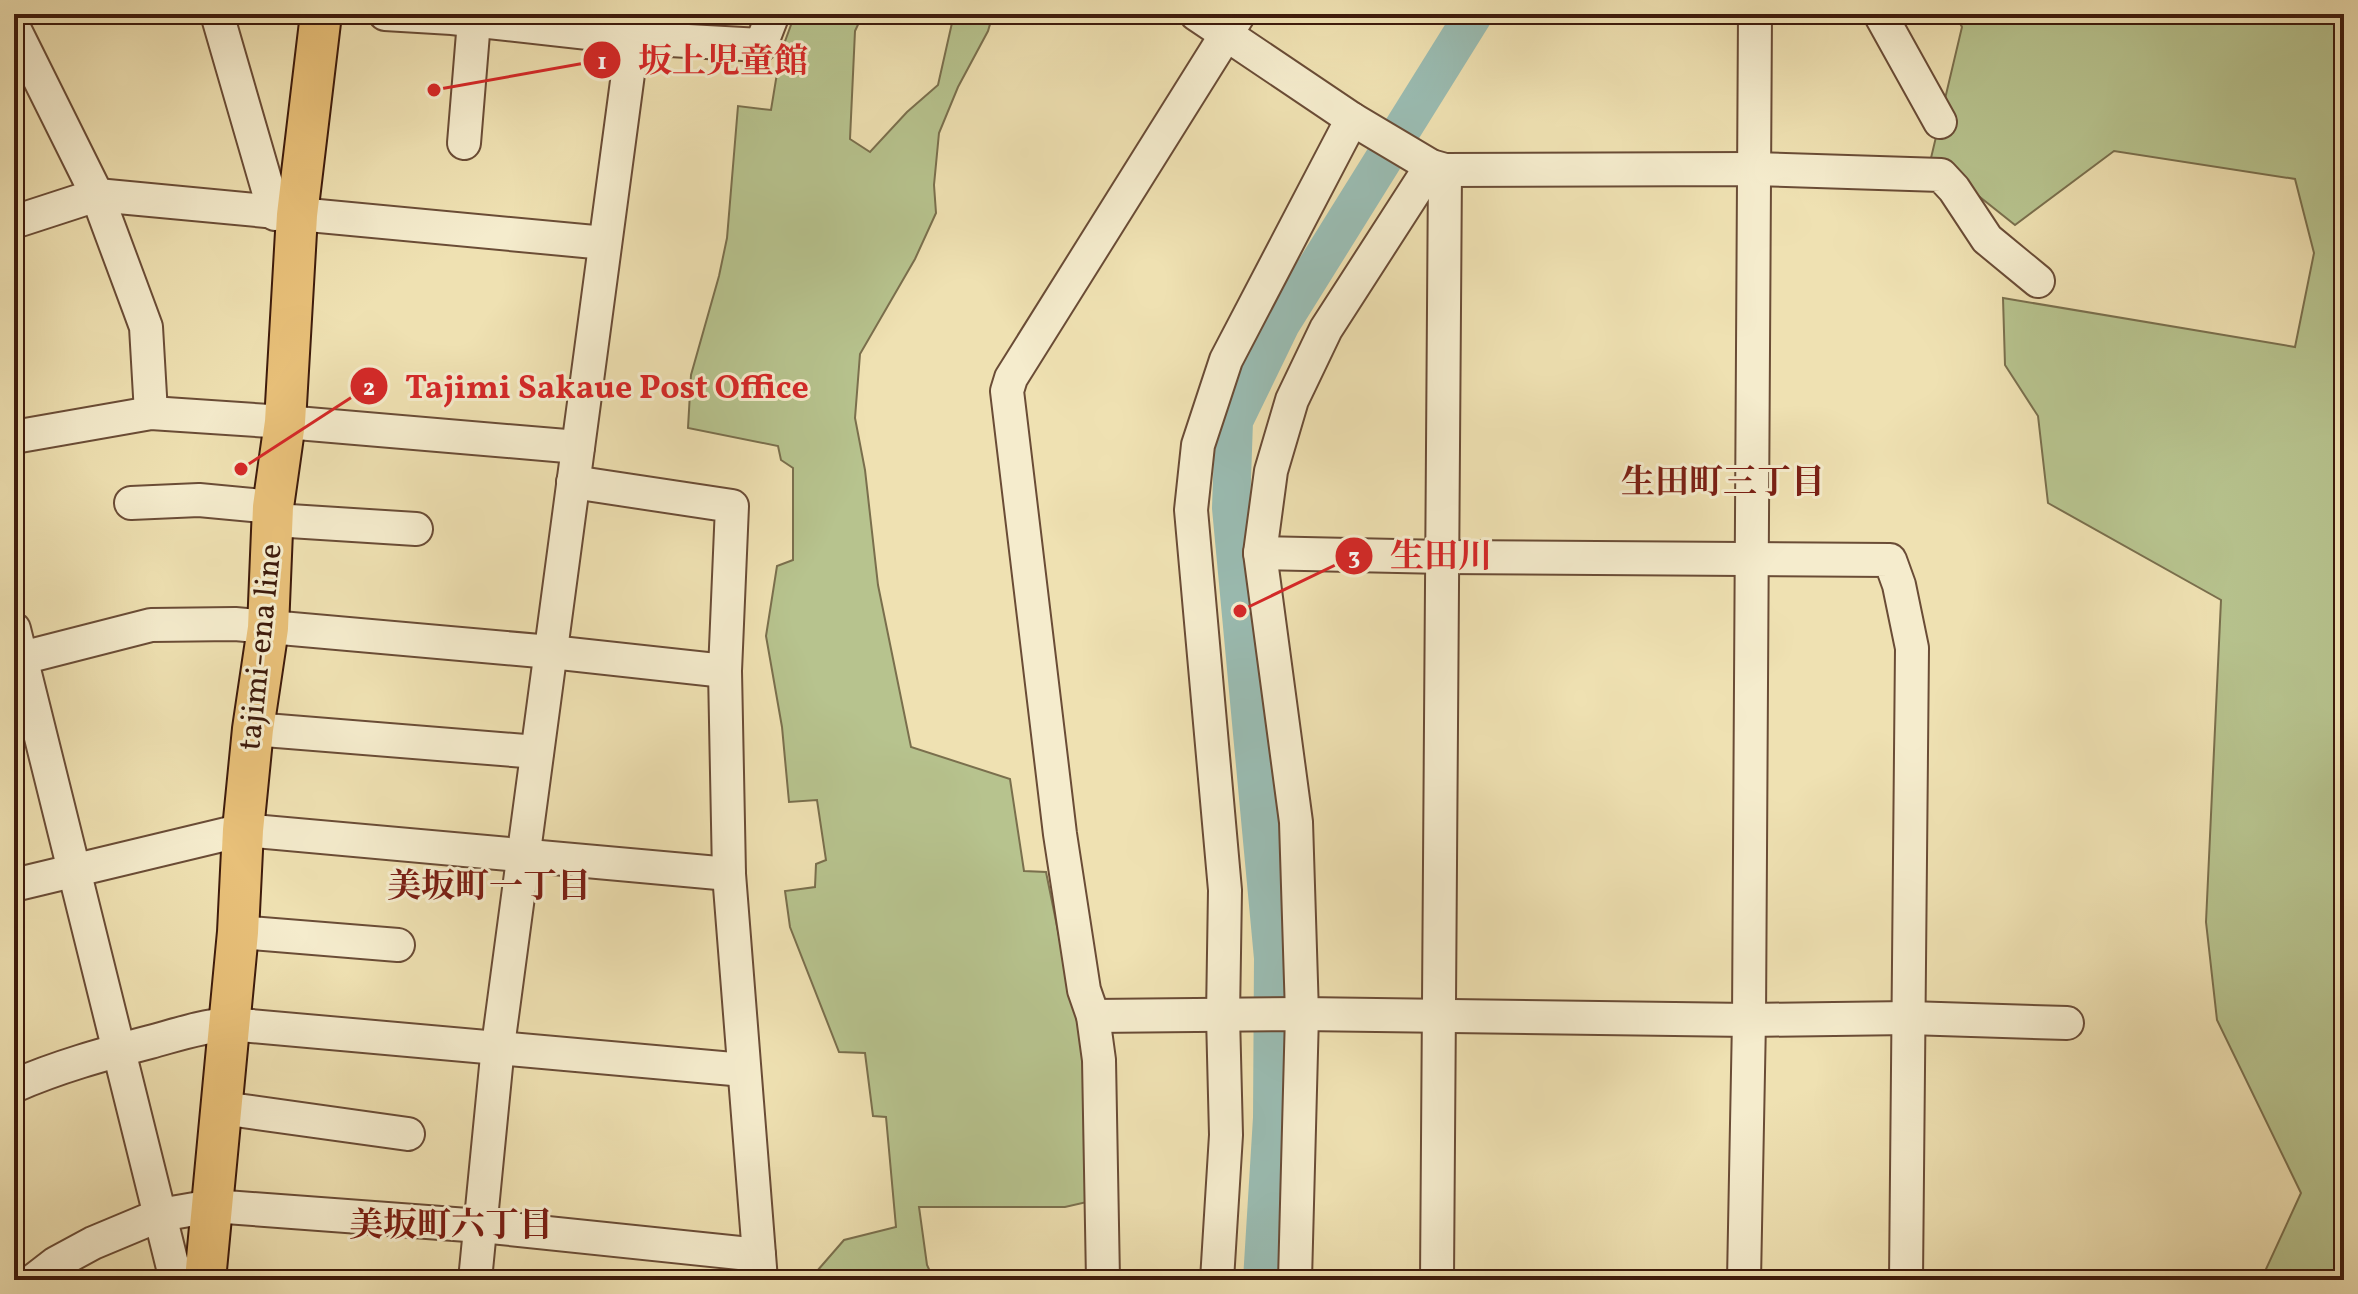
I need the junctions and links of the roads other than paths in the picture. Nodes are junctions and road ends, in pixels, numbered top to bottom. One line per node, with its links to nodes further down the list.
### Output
1 (217, 14): 18 (street)
2 (321, 14): 18 (main road, tajimi-ena line)
3 (385, 14): 8 (street)
4 (773, 14): 10 (street)
5 (1196, 14): 9 (street)
6 (1755, 14): 16 (street)
7 (1880, 14): 13 (street)
8 (459, 18): 10 (street); 14 (street)
9 (1232, 24): 12 (street); 47 (street)
10 (635, 26): 20 (street)
11 (14, 28): 17 (street)
12 (1352, 119): 15 (street); 48 (street)
13 (1940, 122)
14 (464, 143)
15 (1438, 168): 16 (street); 30 (street); 31 (street)
16 (1753, 169): 21 (street); 32 (street)
17 (97, 195): 18 (street); 19 (street); 22 (street)
18 (286, 214): 20 (street); 23 (main road, tajimi-ena line)
19 (14, 222)
20 (605, 243): 25 (street)
21 (2038, 281)
22 (151, 413): 23 (street); 24 (street)
23 (285, 422): 25 (street); 28 (main road, tajimi-ena line)
24 (14, 437)
25 (578, 447): 26 (street)
26 (573, 482): 35 (street); 36 (street)
27 (131, 503): 28 (street)
28 (274, 513): 29 (street); 33 (main road, tajimi-ena line)
29 (416, 529)
30 (1260, 553): 31 (street); 46 (street)
31 (1444, 557): 32 (street); 49 (street)
32 (1751, 558): 50 (street); 51 (street)
33 (268, 628): 34 (street); 35 (street); 37 (main road, tajimi-ena line)
34 (17, 649): 41 (street)
35 (551, 652): 36 (street); 38 (street)
36 (725, 671): 42 (street)
37 (253, 729): 38 (street); 39 (main road, tajimi-ena line)
38 (537, 752): 40 (street)
39 (243, 830): 40 (street); 41 (street); 44 (main road, tajimi-ena line)
40 (525, 854): 42 (street); 54 (street)
41 (74, 870): 43 (street); 55 (street)
42 (729, 874): 56 (street)
43 (14, 885)
44 (238, 932): 45 (street); 53 (main road, tajimi-ena line)
45 (398, 945)
46 (1302, 1014): 48 (street); 49 (street); 70 (street)
47 (1093, 1016): 48 (street); 68 (street)
48 (1223, 1016): 69 (street)
49 (1439, 1017): 51 (street); 71 (street)
50 (1909, 1018): 51 (street); 52 (street); 73 (street)
51 (1749, 1020): 72 (street)
52 (2067, 1023)
53 (229, 1024): 54 (street); 55 (street); 58 (main road, tajimi-ena line)
54 (498, 1046): 56 (street); 62 (street)
55 (119, 1050): 57 (street); 61 (street)
56 (744, 1070): 63 (street)
57 (14, 1086)
58 (222, 1108): 59 (street); 60 (main road, tajimi-ena line)
59 (408, 1134)
60 (212, 1206): 61 (street); 62 (street); 66 (main road, tajimi-ena line)
61 (160, 1215): 64 (street); 65 (street)
62 (481, 1226): 63 (street); 67 (street)
63 (760, 1268)
64 (34, 1280)
65 (176, 1280)
66 (205, 1280)
67 (475, 1280)
68 (1103, 1280)
69 (1217, 1280)
70 (1295, 1280)
71 (1437, 1280)
72 (1744, 1280)
73 (1906, 1280)

